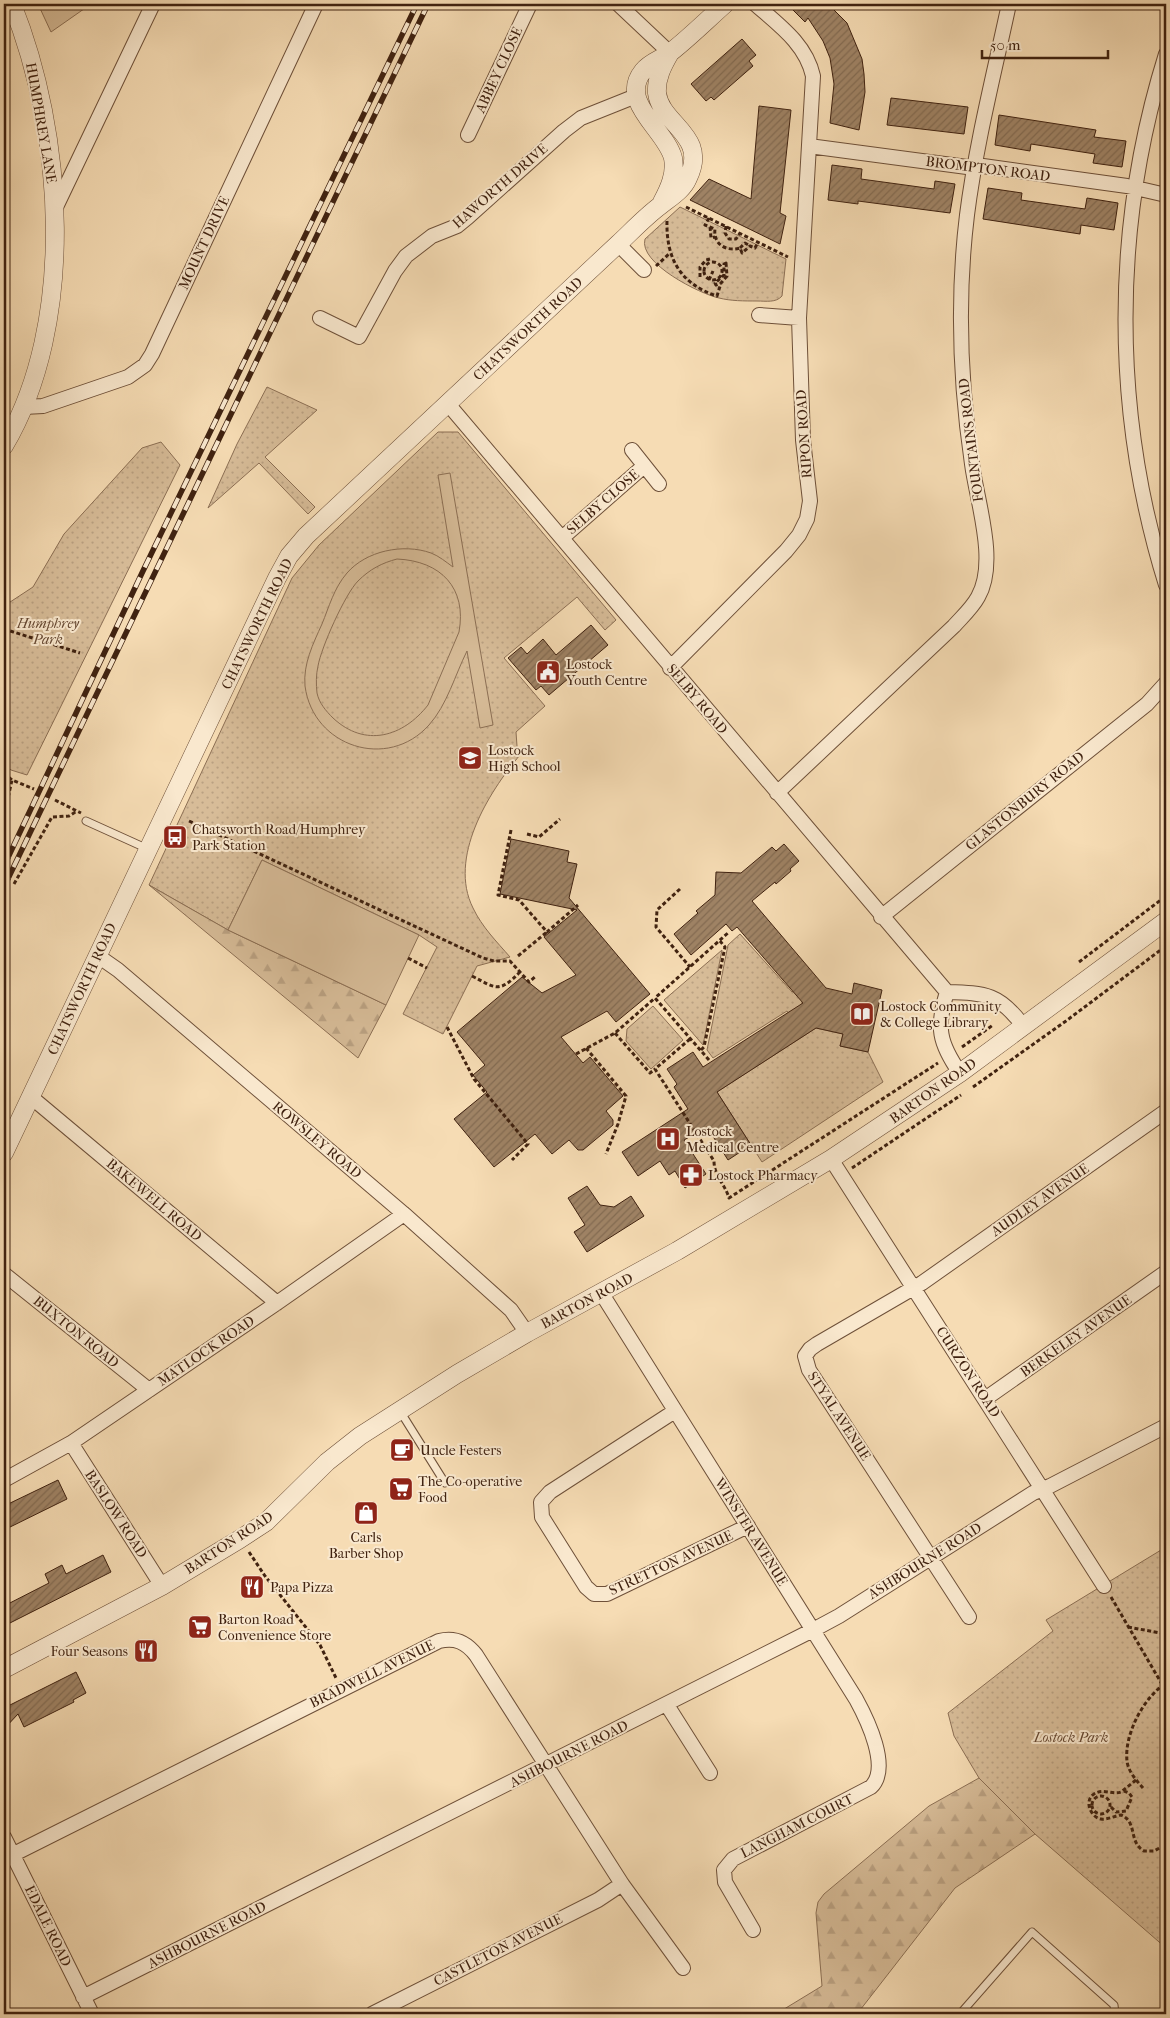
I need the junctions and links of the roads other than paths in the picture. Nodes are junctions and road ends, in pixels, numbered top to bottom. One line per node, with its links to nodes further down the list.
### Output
1 (12, 4): 18 (street, HUMPHREY LANE)
2 (153, 4): 18 (street)
3 (316, 4): 25 (street, MOUNT DRIVE)
4 (530, 4): 12 (street, ABBEY CLOSE)
5 (618, 4): 9 (street)
6 (725, 4): 9 (street)
7 (755, 4): 13 (street, RIPON ROAD)
8 (1008, 4): 14 (street, FOUNTAINS ROAD)
9 (670, 53): 11 (street); 17 (street, CHATSWORTH ROAD)
10 (1166, 54): 15 (street)
11 (636, 96): 17 (street, CHATSWORTH ROAD); 22 (street, HAWORTH DRIVE)
12 (468, 135)
13 (809, 146): 14 (street, BROMPTON ROAD); 23 (street, RIPON ROAD)
14 (974, 167): 15 (street, BROMPTON ROAD); 34 (street, FOUNTAINS ROAD)
15 (1134, 188): 16 (street, BROMPTON ROAD); 31 (street)
16 (1166, 195)
17 (666, 207): 19 (street, CHATSWORTH ROAD)
18 (55, 209): 25 (street, HUMPHREY LANE)
19 (618, 244): 20 (street); 24 (street, CHATSWORTH ROAD)
20 (650, 268)
21 (759, 315): 23 (street)
22 (320, 318)
23 (799, 318): 32 (street, RIPON ROAD)
24 (448, 404): 30 (street, SELBY ROAD); 36 (street, CHATSWORTH ROAD)
25 (24, 407): 26 (street, HUMPHREY LANE)
26 (4, 446)
27 (632, 450): 28 (street, SELBY CLOSE)
28 (644, 466): 29 (street, SELBY CLOSE); 30 (street, SELBY CLOSE)
29 (659, 484)
30 (562, 538): 32 (street, SELBY ROAD)
31 (1166, 585)
32 (670, 668): 34 (street, SELBY ROAD)
33 (1166, 683): 37 (street, GLASTONBURY ROAD)
34 (777, 793): 37 (street, SELBY ROAD)
35 (86, 821): 36 (lane)
36 (148, 850): 39 (street, CHATSWORTH ROAD)
37 (881, 917): 40 (street, SELBY ROAD)
38 (1166, 921): 41 (street, BARTON ROAD)
39 (98, 956): 43 (street, CHATSWORTH ROAD); 47 (street, ROWSLEY ROAD)
40 (947, 992): 41 (street); 42 (street)
41 (1024, 1027): 42 (street, BARTON ROAD)
42 (960, 1073): 46 (street, BARTON ROAD)
43 (31, 1097): 45 (street, CHATSWORTH ROAD); 52 (street, BAKEWELL ROAD)
44 (1166, 1111): 50 (street, AUDLEY AVENUE)
45 (4, 1153)
46 (831, 1159): 50 (street, CURZON ROAD); 51 (street, BARTON ROAD)
47 (404, 1214): 52 (street, MATLOCK ROAD); 53 (street, ROWSLEY ROAD)
48 (1166, 1272): 55 (street, BERKELEY AVENUE)
49 (4, 1274): 54 (street, BUXTON ROAD)
50 (914, 1288): 55 (street, CURZON ROAD); 64 (street, STYAL AVENUE)
51 (602, 1294): 53 (street, BARTON ROAD); 57 (street, WINSTER AVENUE)
52 (277, 1303): 54 (street, MATLOCK ROAD)
53 (527, 1333): 56 (street, BARTON ROAD)
54 (149, 1390): 59 (street, MATLOCK ROAD)
55 (985, 1399): 62 (street, CURZON ROAD)
56 (400, 1410): 61 (lane); 65 (street, BARTON ROAD)
57 (675, 1411): 63 (street, WINSTER AVENUE); 63 (street, STRETTON AVENUE)
58 (1166, 1426): 62 (street, ASHBOURNE ROAD)
59 (71, 1443): 60 (street, MATLOCK ROAD); 65 (street, BASLOW ROAD)
60 (4, 1480)
61 (445, 1483)
62 (1042, 1490): 64 (street, ASHBOURNE ROAD); 66 (street, CURZON ROAD)
63 (748, 1526): 68 (street, WINSTER AVENUE)
64 (930, 1558): 67 (street); 68 (street, ASHBOURNE ROAD)
65 (162, 1586): 69 (street, BARTON ROAD)
66 (1104, 1586)
67 (969, 1617)
68 (813, 1630): 70 (street, ASHBOURNE ROAD); 73 (street, WINSTER AVENUE)
69 (4, 1669)
70 (667, 1705): 71 (street, ASHBOURNE ROAD); 72 (street)
71 (545, 1766): 75 (street, BRADWELL AVENUE); 76 (street, BRADWELL AVENUE); 79 (street, ASHBOURNE ROAD)
72 (710, 1773)
73 (878, 1779): 77 (street, LANGHAM COURT)
74 (4, 1837): 75 (street, EDALE ROAD)
75 (8, 1857): 79 (street, EDALE ROAD)
76 (622, 1884): 78 (street, BRADWELL AVENUE); 81 (street, CASTLETON AVENUE)
77 (753, 1930)
78 (683, 1968)
79 (83, 1997): 80 (street, EDALE ROAD)
80 (92, 2014)
81 (372, 2014)
82 (960, 2014): 83 (lane)
83 (1116, 2014)

